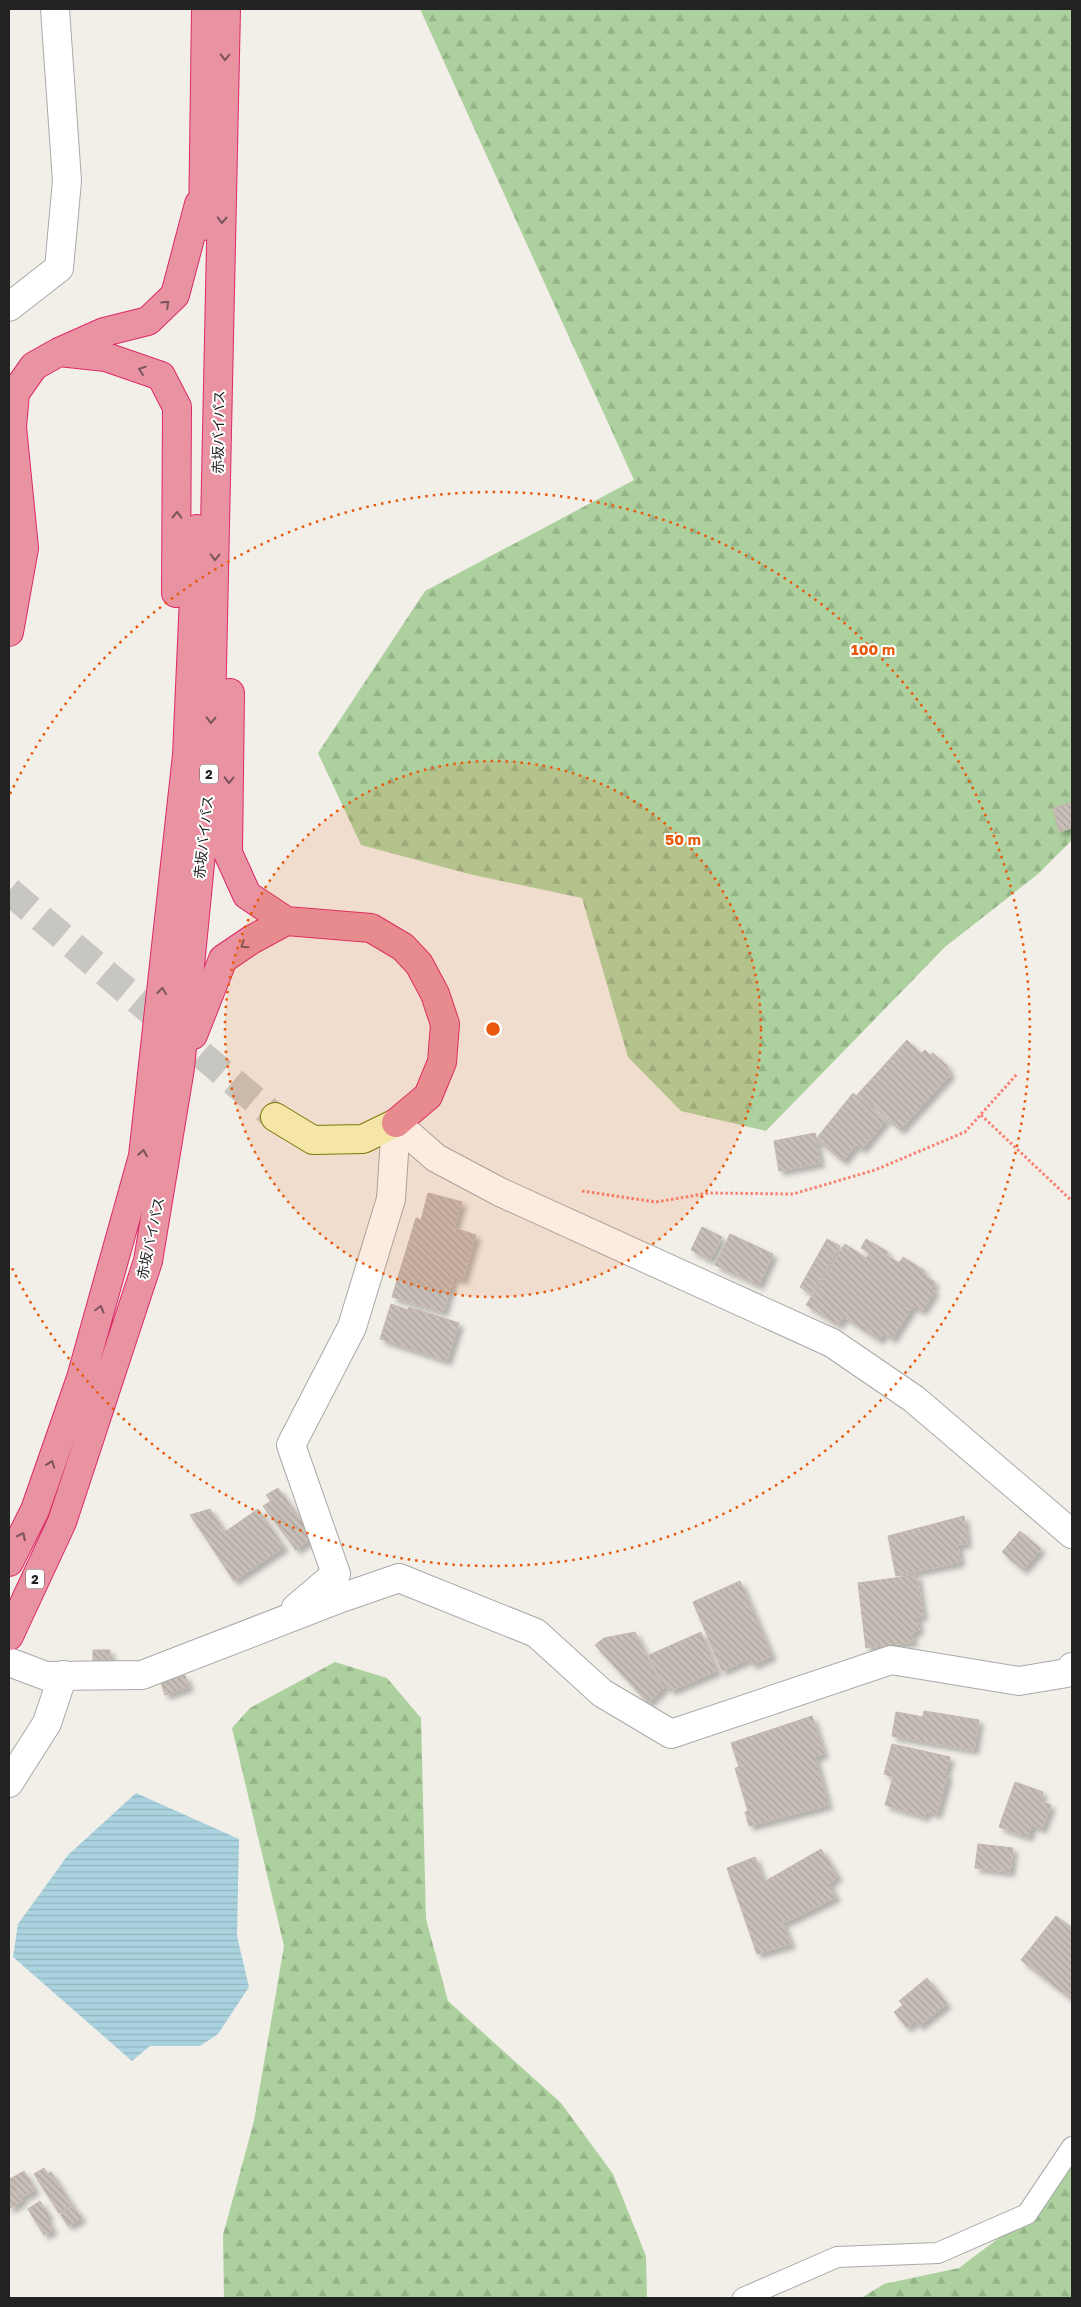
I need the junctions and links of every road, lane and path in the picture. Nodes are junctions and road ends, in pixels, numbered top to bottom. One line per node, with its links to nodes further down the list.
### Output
1 (55, 9): 5 (street)
2 (206, 9): 4 (highway, 赤坂バイパス / 2)
3 (226, 9): 6 (highway, 赤坂バイパス / 2, one-way to 6)
4 (203, 188): 7 (highway, one-way to 4); 10 (highway, 赤坂バイパス / 2)
5 (9, 307)
6 (220, 347): 11 (highway, one-way to 11); 12 (highway, 赤坂バイパス / 2, one-way to 12)
7 (60, 352): 8 (highway); 10 (highway, one-way to 7)
8 (12, 460): 9 (highway)
9 (9, 632)
10 (187, 756): 20 (highway, 赤坂バイパス / 2, one-way to 10)
11 (286, 921): 12 (highway, one-way to 12); 16 (highway)
12 (180, 1068): 22 (highway, 赤坂バイパス / 2)
13 (1018, 1072): 14 (path)
14 (981, 1115): 17 (path); 18 (path)
15 (274, 1117): 16 (street)
16 (396, 1123): 19 (street); 21 (street)
17 (578, 1191)
18 (1072, 1201)
19 (1072, 1534)
20 (9, 1562)
21 (280, 1622): 24 (street); 25 (street)
22 (9, 1636)
23 (9, 1662): 25 (street)
24 (1072, 1667)
25 (63, 1675): 26 (street)
26 (9, 1783)
27 (1072, 2147): 28 (lane)
28 (743, 2298)

